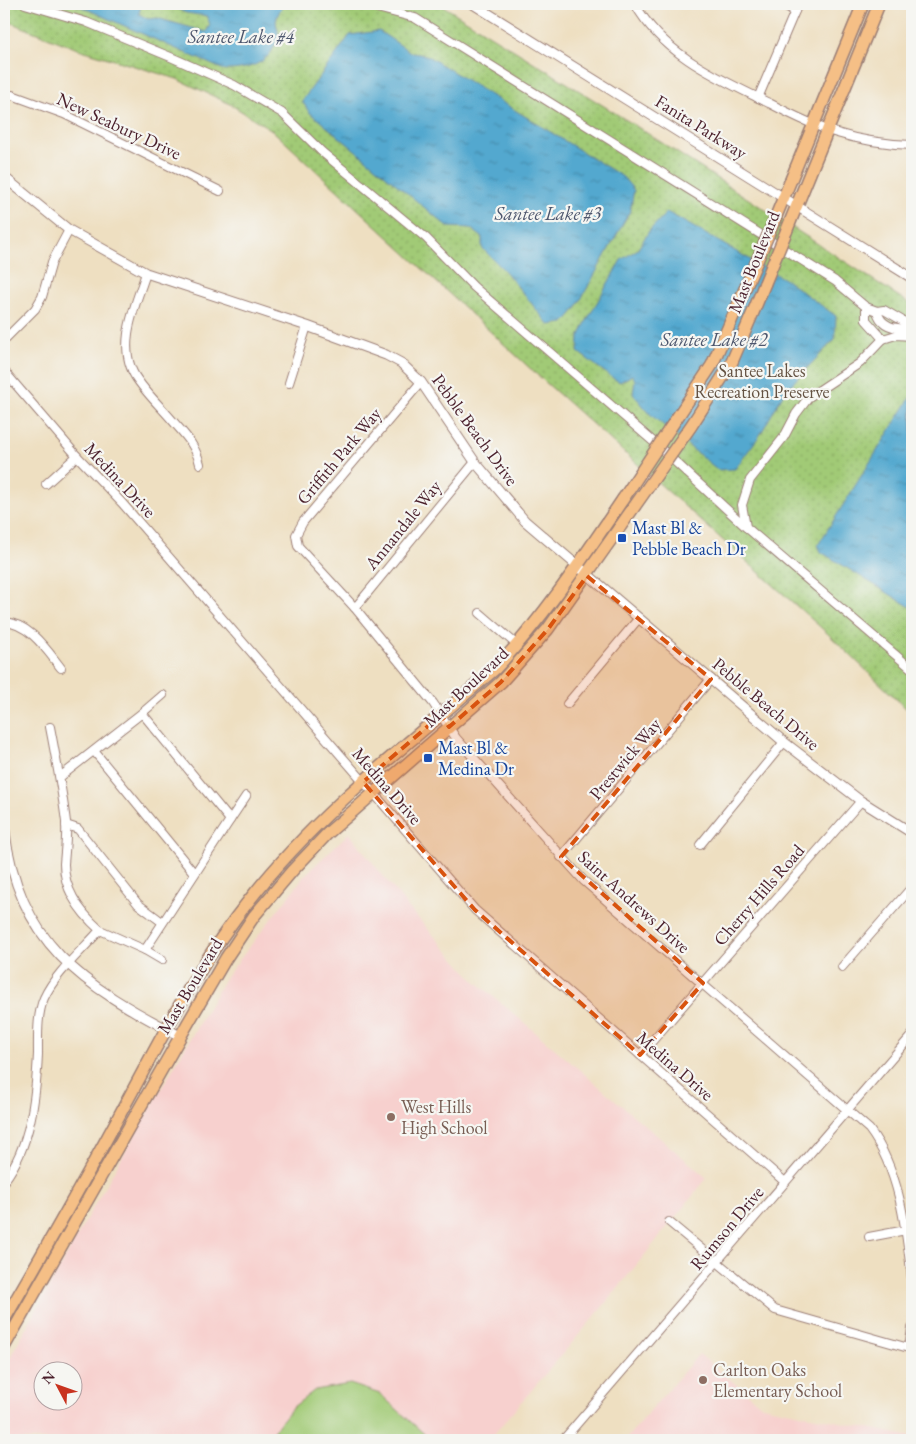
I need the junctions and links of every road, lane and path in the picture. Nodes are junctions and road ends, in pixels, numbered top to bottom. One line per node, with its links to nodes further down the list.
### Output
1 (24, 4): 34 (street)
2 (362, 4): 21 (street)
3 (473, 4): 16 (street, Fanita Parkway)
4 (635, 4): 10 (street)
5 (782, 4): 8 (street)
6 (863, 4): 11 (main road, Mast Boulevard)
7 (878, 4): 12 (main road, Mast Boulevard)
8 (797, 7): 10 (street)
9 (4, 98): 15 (street, New Seabury Drive)
10 (758, 98): 11 (street)
11 (813, 124): 12 (street); 16 (main road, Mast Boulevard)
12 (826, 130): 13 (street); 17 (main road, Mast Boulevard)
13 (912, 145)
14 (4, 177): 18 (street, Pebble Beach Drive)
15 (220, 191)
16 (783, 196): 17 (street, Fanita Parkway); 36 (main road, Mast Boulevard, bridge)
17 (796, 205): 20 (street, Fanita Parkway); 37 (main road, Mast Boulevard, bridge)
18 (69, 230): 19 (street, Pebble Beach Drive); 26 (street)
19 (146, 273): 22 (street, Pebble Beach Drive); 32 (street)
20 (912, 278)
21 (866, 307): 23 (street); 25 (street)
22 (307, 326): 28 (street, Pebble Beach Drive); 29 (street)
23 (910, 329)
24 (912, 336): 25 (street)
25 (883, 339): 34 (street)
26 (4, 340)
27 (4, 371): 30 (street, Medina Drive)
28 (421, 382): 31 (street, Pebble Beach Drive); 35 (street, Griffith Park Way)
29 (289, 383)
30 (77, 456): 33 (street); 55 (street, Medina Drive)
31 (475, 462): 36 (street, Pebble Beach Drive); 38 (street, Annandale Way)
32 (200, 464)
33 (46, 484)
34 (746, 527): 44 (street)
35 (303, 552): 38 (street, Saint Andrews Drive)
36 (576, 567): 37 (street, Pebble Beach Drive); 42 (main road, Mast Boulevard)
37 (587, 576): 40 (street, Pebble Beach Drive); 51 (main road, Mast Boulevard)
38 (355, 608): 49 (street, Saint Andrews Drive)
39 (480, 613): 42 (street)
40 (639, 618): 45 (street, Pebble Beach Drive); 47 (street)
41 (4, 622): 43 (street)
42 (517, 645): 49 (main road, Mast Boulevard)
43 (61, 668)
44 (912, 669)
45 (711, 679): 52 (street, Pebble Beach Drive); 64 (street, Prestwick Way)
46 (162, 695): 48 (street)
47 (567, 704)
48 (142, 713): 53 (street); 59 (street)
49 (441, 715): 51 (street, Saint Andrews Drive); 55 (main road, Mast Boulevard)
50 (50, 727): 54 (street)
51 (449, 727): 56 (main road, Mast Boulevard); 64 (street, Saint Andrews Drive)
52 (784, 742): 58 (street, Pebble Beach Drive); 63 (street)
53 (94, 750): 54 (street); 65 (street)
54 (60, 777): 60 (street)
55 (363, 782): 56 (street, Medina Drive); 74 (main road, Mast Boulevard)
56 (373, 793): 75 (main road, Mast Boulevard); 77 (street, Medina Drive)
57 (246, 796): 59 (street)
58 (860, 801): 62 (street, Pebble Beach Drive); 73 (street, Cherry Hills Road)
59 (230, 820): 65 (street)
60 (66, 825): 67 (street); 68 (street)
61 (4, 826): 71 (street)
62 (912, 833)
63 (700, 845)
64 (561, 857): 73 (street, Saint Andrews Drive)
65 (194, 873): 67 (street)
66 (912, 887): 72 (street)
67 (162, 922): 69 (street)
68 (100, 930): 69 (street); 71 (street)
69 (145, 950): 70 (street)
70 (162, 960)
71 (70, 965): 74 (street); 79 (street)
72 (842, 967)
73 (703, 983): 77 (street, Cherry Hills Road); 78 (street, Saint Andrews Drive)
74 (166, 1028): 75 (street); 81 (main road, Mast Boulevard)
75 (180, 1036): 86 (main road, Mast Boulevard)
76 (911, 1040): 78 (street, Rumson Drive)
77 (640, 1055): 80 (street, Medina Drive)
78 (848, 1109): 80 (street, Rumson Drive); 83 (street, Saint Andrews Drive)
79 (4, 1181)
80 (785, 1182): 85 (street, Rumson Drive)
81 (78, 1191): 86 (main road); 88 (main road, Mast Boulevard)
82 (669, 1222): 85 (street)
83 (906, 1230): 84 (street); 87 (street, Saint Andrews Drive)
84 (869, 1237)
85 (718, 1263): 91 (street); 92 (street, Rumson Drive)
86 (52, 1265): 90 (main road, Mast Boulevard)
87 (912, 1279)
88 (4, 1320)
89 (912, 1328): 91 (street)
90 (4, 1347)
91 (910, 1348)
92 (563, 1440)

